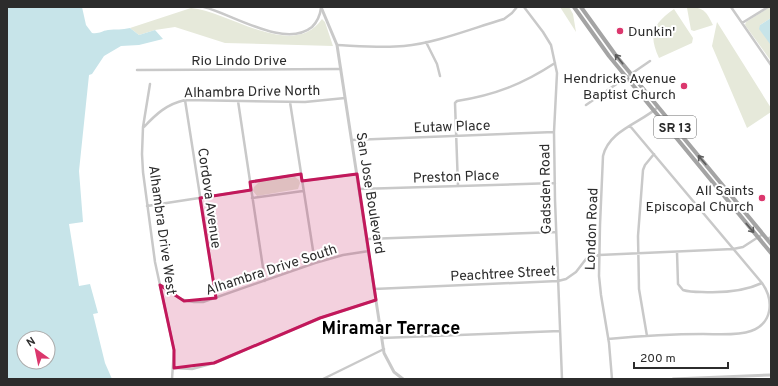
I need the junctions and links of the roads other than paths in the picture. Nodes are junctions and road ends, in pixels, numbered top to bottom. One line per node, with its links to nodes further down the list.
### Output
1 (204, 7): 2 (street)
2 (321, 7): 11 (street, San Jose Boulevard)
3 (517, 7): 10 (street)
4 (524, 7): 15 (street, Gadsden Road)
5 (574, 7): 13 (main road, SR 13)
6 (581, 7): 12 (main road, SR 13)
7 (731, 7): 9 (street)
8 (768, 7): 9 (street)
9 (742, 23): 16 (street)
10 (426, 42): 11 (street); 20 (street)
11 (337, 45): 18 (street, San Jose Boulevard)
12 (610, 47): 13 (main road); 19 (main road, SR 13, one-way to 12)
13 (604, 51): 21 (main road, SR 13)
14 (650, 61): 19 (street)
15 (555, 63): 32 (street, Gadsden Road); 33 (street)
16 (771, 64)
17 (137, 70): 18 (street, Rio Lindo Drive)
18 (341, 70): 23 (street, San Jose Boulevard)
19 (631, 74): 21 (street); 28 (main road, SR 13)
20 (440, 76)
21 (626, 78): 27 (street); 29 (main road, SR 13)
22 (150, 84): 31 (street, Alhambra Drive West)
23 (345, 98): 26 (street, Alhambra Drive North); 34 (street, San Jose Boulevard)
24 (185, 100): 25 (street, Alhambra Drive North); 31 (street, Alhambra Drive North); 49 (street, Cordova Avenue)
25 (238, 101): 26 (street, Alhambra Drive North); 43 (street)
26 (290, 102): 39 (street)
27 (586, 105)
28 (659, 107): 29 (street, London Road); 35 (main road, SR 13)
29 (654, 112): 30 (street, London Road); 36 (main road, SR 13)
30 (630, 126): 37 (street); 65 (street, London Road)
31 (143, 127): 52 (street, Alhambra Drive West)
32 (554, 132): 33 (street, Eutaw Place); 44 (street, Gadsden Road)
33 (456, 136): 34 (street, Eutaw Place); 45 (street)
34 (352, 140): 40 (street, San Jose Boulevard)
35 (689, 144): 36 (main road); 38 (main road, SR 13, one-way to 35)
36 (684, 148): 41 (main road, SR 13)
37 (654, 154): 60 (street); 64 (street)
38 (711, 171): 41 (main road); 51 (main road, SR 13)
39 (301, 174): 42 (street); 43 (street)
40 (357, 174): 42 (street); 46 (street, San Jose Boulevard)
41 (707, 176): 53 (main road, SR 13)
42 (302, 181): 48 (street)
43 (250, 182): 47 (street)
44 (555, 183): 45 (street, Preston Place); 54 (street, Gadsden Road)
45 (458, 186): 46 (street, Preston Place)
46 (359, 189): 58 (street, San Jose Boulevard)
47 (251, 190): 49 (street); 50 (street)
48 (304, 191): 50 (street); 66 (street)
49 (200, 198): 52 (street); 72 (street, Cordova Avenue)
50 (252, 198): 67 (street)
51 (738, 203): 53 (main road); 55 (main road, SR 13)
52 (147, 206): 70 (street, Alhambra Drive West)
53 (733, 207): 56 (main road, SR 13, one-way to 56)
54 (556, 232): 58 (street); 68 (street, Gadsden Road)
55 (763, 234): 56 (street, Peachtree Street); 57 (main road, SR 13)
56 (758, 238): 60 (street, Peachtree Street); 63 (main road, SR 13)
57 (769, 238): 59 (main road, SR 13)
58 (367, 239): 61 (street, San Jose Boulevard)
59 (771, 244)
60 (733, 250): 62 (street, Peachtree Street); 69 (street)
61 (369, 251): 66 (street, Alhambra Drive South); 71 (street, San Jose Boulevard)
62 (677, 252): 64 (street, Peachtree Street); 69 (street)
63 (771, 253)
64 (639, 254): 65 (street, Peachtree Street); 75 (street)
65 (599, 255): 68 (street, Peachtree Street); 77 (street, London Road)
66 (315, 263): 67 (street, Alhambra Drive South)
67 (265, 281): 72 (street, Alhambra Drive South)
68 (558, 281): 71 (street, Peachtree Street); 74 (street, Gadsden Road)
69 (762, 284): 75 (street)
70 (160, 285): 72 (street, Alhambra Drive South); 79 (street, Alhambra Drive West)
71 (374, 289): 73 (street, San Jose Boulevard)
72 (216, 298)
73 (376, 300): 76 (street, San Jose Boulevard); 79 (street)
74 (560, 331): 76 (street); 85 (street, Gadsden Road)
75 (647, 336): 77 (street)
76 (382, 338): 78 (street, San Jose Boulevard)
77 (608, 339): 86 (street, London Road)
78 (384, 349): 83 (street); 84 (street, San Jose Boulevard)
79 (174, 368): 82 (street, Alhambra Drive West)
80 (768, 377): 81 (street)
81 (714, 378): 87 (street)
82 (172, 379)
83 (323, 379)
84 (402, 379)
85 (562, 379)
86 (612, 379)
87 (673, 379)

